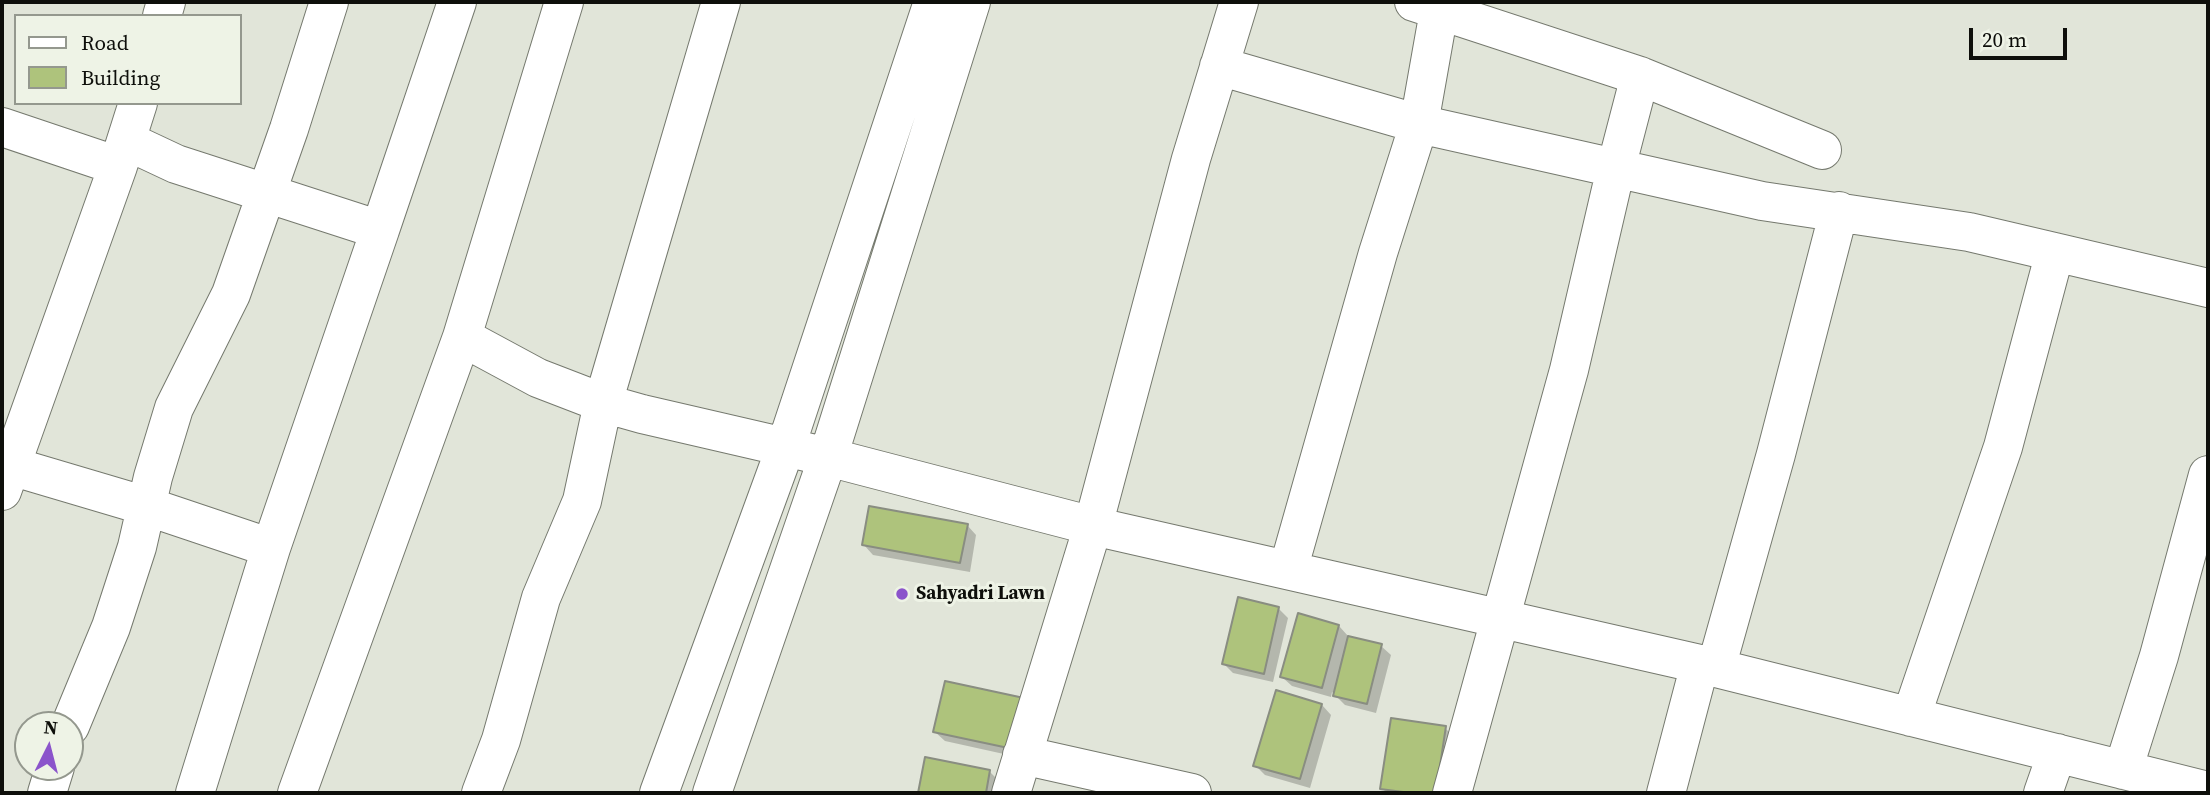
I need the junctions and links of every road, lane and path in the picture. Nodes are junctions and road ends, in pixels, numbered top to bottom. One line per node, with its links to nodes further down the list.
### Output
1 (329, 2): 17 (street)
2 (457, 2): 19 (street)
3 (565, 2): 22 (street)
4 (721, 2): 23 (street)
5 (933, 2): 24 (street)
6 (971, 2): 25 (street)
7 (1238, 2): 9 (street)
8 (1427, 7): 10 (street); 12 (street)
9 (1219, 66): 12 (street); 29 (street)
10 (1640, 76): 14 (street); 16 (street)
11 (137, 105): 15 (street)
12 (1419, 124): 16 (street); 31 (street)
13 (2, 127): 15 (street)
14 (1822, 150)
15 (123, 154): 17 (street); 27 (street)
16 (1615, 168): 18 (street); 32 (street)
17 (265, 194): 19 (street); 28 (street)
18 (1839, 211): 20 (street); 33 (street)
19 (380, 230): 30 (street)
20 (2055, 252): 21 (street); 35 (street)
21 (2208, 288)
22 (461, 337): 23 (street); 41 (street)
23 (603, 403): 24 (street); 42 (street)
24 (785, 449): 25 (street); 43 (street)
25 (828, 457): 29 (street); 44 (street)
26 (2208, 475): 38 (street)
27 (6, 478): 28 (street)
28 (146, 506): 30 (street); 34 (street)
29 (1093, 526): 31 (street); 37 (street)
30 (271, 548): 40 (street)
31 (1288, 570): 32 (street)
32 (1499, 618): 33 (street); 47 (street)
33 (1708, 666): 35 (street); 48 (street)
34 (76, 711)
35 (1911, 717): 36 (street)
36 (2057, 753): 38 (street); 49 (street)
37 (1023, 755): 45 (street); 46 (street)
38 (2123, 769): 39 (street)
39 (2208, 791)
40 (195, 793)
41 (297, 793)
42 (481, 793)
43 (659, 793)
44 (712, 793)
45 (1011, 793)
46 (1192, 793)
47 (1452, 793)
48 (1666, 793)
49 (2043, 793)

